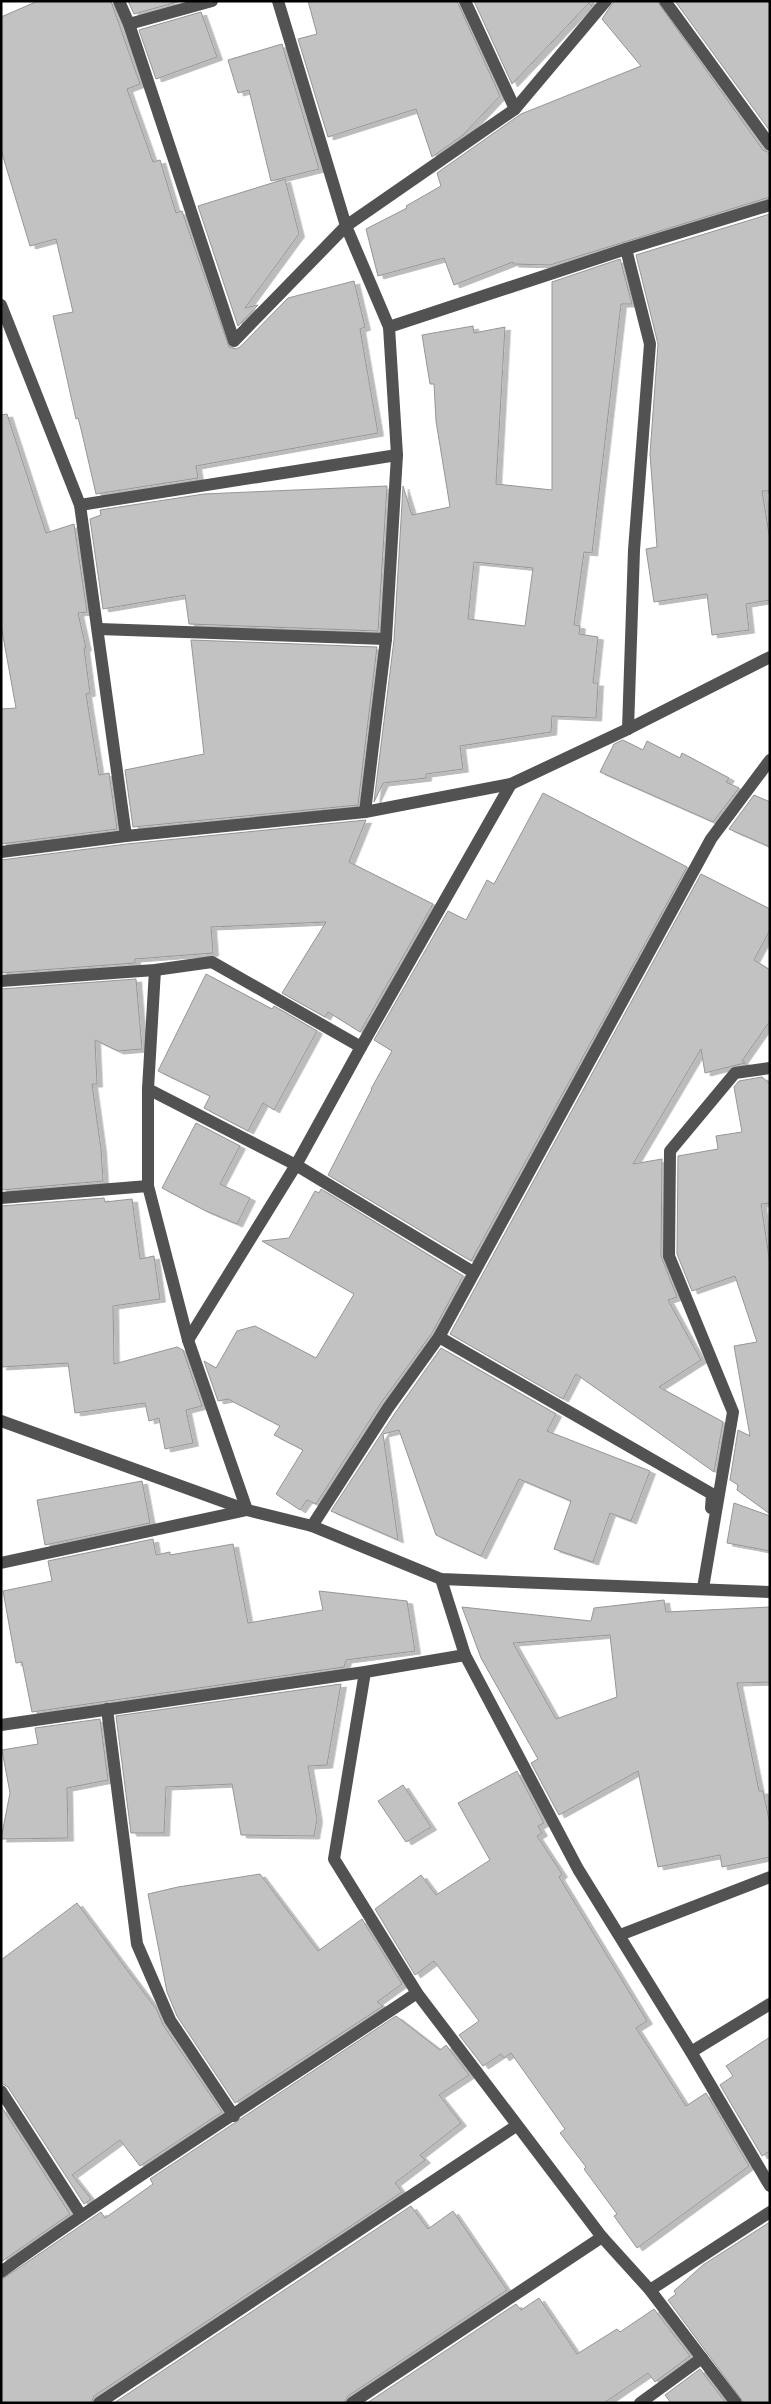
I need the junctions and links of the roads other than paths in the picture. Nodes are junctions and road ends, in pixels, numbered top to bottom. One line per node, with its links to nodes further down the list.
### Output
1 (119, 1): 7 (street)
2 (212, 1): 7 (street)
3 (278, 1): 11 (street)
4 (465, 1): 8 (street)
5 (606, 1): 8 (street)
6 (665, 1): 9 (street)
7 (129, 24): 11 (street)
8 (514, 109): 11 (street)
9 (770, 145)
10 (770, 205): 12 (street)
11 (346, 226): 14 (street)
12 (626, 249): 14 (street); 20 (street)
13 (1, 305): 16 (street)
14 (389, 327): 15 (street)
15 (396, 455): 16 (street); 18 (street)
16 (80, 505): 17 (street)
17 (99, 629): 18 (street); 24 (street)
18 (386, 639): 23 (street)
19 (770, 657): 20 (street)
20 (628, 729): 22 (street)
21 (770, 760): 34 (street)
22 (512, 784): 23 (street); 28 (street)
23 (365, 812): 24 (street)
24 (126, 836): 25 (street)
25 (1, 852)
26 (155, 970): 27 (street); 28 (street); 30 (street)
27 (1, 981)
28 (361, 1047): 31 (street)
29 (770, 1068): 42 (street)
30 (148, 1089): 31 (street); 32 (street)
31 (296, 1165): 34 (street); 36 (street)
32 (148, 1186): 33 (street); 36 (street)
33 (1, 1198)
34 (473, 1272): 35 (street)
35 (439, 1337): 39 (street); 42 (street)
36 (188, 1340): 38 (street)
37 (1, 1421): 38 (street)
38 (247, 1510): 39 (street); 40 (street)
39 (312, 1526): 41 (street)
40 (1, 1563)
41 (441, 1579): 42 (street); 44 (street)
42 (703, 1588): 43 (street)
43 (770, 1592)
44 (465, 1656): 45 (street); 49 (street)
45 (365, 1672): 46 (street); 50 (street)
46 (107, 1708): 47 (street); 54 (street)
47 (1, 1725)
48 (770, 1876): 49 (street)
49 (620, 1935): 52 (street)
50 (417, 1993): 54 (street); 55 (street)
51 (770, 2004): 52 (street)
52 (691, 2052): 56 (street)
53 (1, 2091): 58 (street)
54 (234, 2116): 58 (street)
55 (516, 2126): 59 (street); 63 (street)
56 (770, 2186)
57 (770, 2212): 61 (street)
58 (81, 2215): 60 (street)
59 (602, 2237): 61 (street); 64 (street)
60 (1, 2272)
61 (650, 2290): 62 (street)
62 (702, 2358): 65 (street); 66 (street)
63 (99, 2403)
64 (352, 2403)
65 (640, 2403)
66 (736, 2403)

